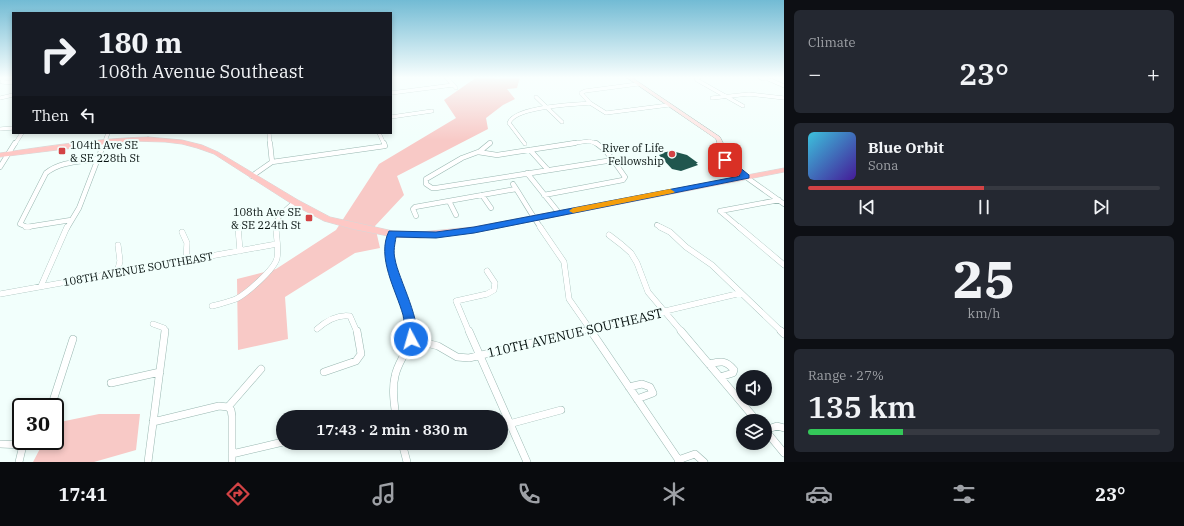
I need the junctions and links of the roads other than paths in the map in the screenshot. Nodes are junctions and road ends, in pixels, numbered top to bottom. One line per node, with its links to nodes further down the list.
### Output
1 (538, 99): 8 (street)
2 (587, 99): 5 (street)
3 (659, 99): 6 (street)
4 (730, 99): 7 (street)
5 (590, 102): 6 (street); 8 (street)
6 (669, 105): 33 (street)
7 (743, 106)
8 (548, 108): 11 (street); 20 (street)
9 (432, 111): 10 (street)
10 (392, 117)
11 (562, 122)
12 (12, 128): 13 (street)
13 (0, 129)
14 (21, 134): 23 (street)
15 (108, 134): 18 (street)
16 (269, 134): 27 (street)
17 (379, 134): 27 (street)
18 (105, 142): 23 (main road); 25 (street); 32 (main road)
19 (490, 143): 22 (street)
20 (525, 144)
21 (530, 150): 22 (street); 26 (street); 29 (street)
22 (479, 152): 31 (street)
23 (8, 154): 24 (main road); 28 (street)
24 (0, 155)
25 (98, 159): 47 (street); 47 (street)
26 (612, 160): 29 (street); 37 (street)
27 (272, 162): 32 (street)
28 (0, 167)
29 (548, 170): 31 (street)
30 (784, 170): 33 (main road)
31 (528, 173): 37 (street)
32 (252, 176): 40 (main road)
33 (746, 177): 38 (street); 43 (main road)
34 (513, 184): 35 (street)
35 (516, 189): 36 (street); 46 (street)
36 (482, 195): 39 (street); 42 (street)
37 (544, 195): 43 (street)
38 (779, 200): 41 (street); 57 (street)
39 (449, 201): 44 (street); 45 (street)
40 (295, 202): 51 (main road); 53 (street)
41 (784, 204)
42 (491, 208)
43 (559, 213): 46 (main road)
44 (456, 215)
45 (416, 216)
46 (534, 218): 51 (main road); 67 (street)
47 (71, 220): 60 (street)
48 (234, 223): 55 (street)
49 (657, 225): 61 (street)
50 (182, 232): 56 (street)
51 (393, 234): 70 (street)
52 (609, 235): 64 (street)
53 (277, 244): 55 (street, 108TH AVENUE SOUTHEAST); 63 (street)
54 (118, 245): 59 (street)
55 (240, 251): 56 (street, 108TH AVENUE SOUTHEAST)
56 (186, 261): 59 (street, 108TH AVENUE SOUTHEAST)
57 (784, 264)
58 (487, 271): 71 (street)
59 (117, 274): 60 (street, 108TH AVENUE SOUTHEAST)
60 (41, 286): 62 (street, 108TH AVENUE SOUTHEAST)
61 (741, 293): 64 (street, 110TH AVENUE SOUTHEAST); 68 (street)
62 (0, 294)
63 (212, 306)
64 (664, 312): 67 (street, 110TH AVENUE SOUTHEAST); 72 (street)
65 (153, 324): 74 (street)
66 (317, 329): 75 (street)
67 (590, 329): 71 (street, 110TH AVENUE SOUTHEAST); 78 (street)
68 (784, 334)
69 (73, 339): 79 (street)
70 (411, 339): 71 (street, 110TH AVENUE SOUTHEAST); 82 (street)
71 (479, 355): 86 (street)
72 (709, 364): 76 (street); 76 (street)
73 (261, 369): 81 (street)
74 (160, 372): 77 (street); 85 (street)
75 (324, 372)
76 (720, 377): 84 (street)
77 (111, 383)
78 (629, 387): 80 (street); 80 (street)
79 (55, 398)
80 (637, 399): 97 (street)
81 (228, 407): 85 (street); 96 (street)
82 (394, 410)
83 (561, 410): 86 (street)
84 (751, 414)
85 (153, 422): 99 (street)
86 (509, 424): 101 (street)
87 (772, 428): 88 (street)
88 (784, 428)
89 (772, 437): 93 (street)
90 (0, 444): 91 (street)
91 (12, 444)
92 (276, 444): 96 (street)
93 (782, 448)
94 (23, 450): 98 (street)
95 (404, 450): 100 (street)
96 (232, 458)
97 (679, 461): 102 (street)
98 (19, 462)
99 (148, 462)
100 (407, 462)
101 (527, 462)
102 (704, 462)

